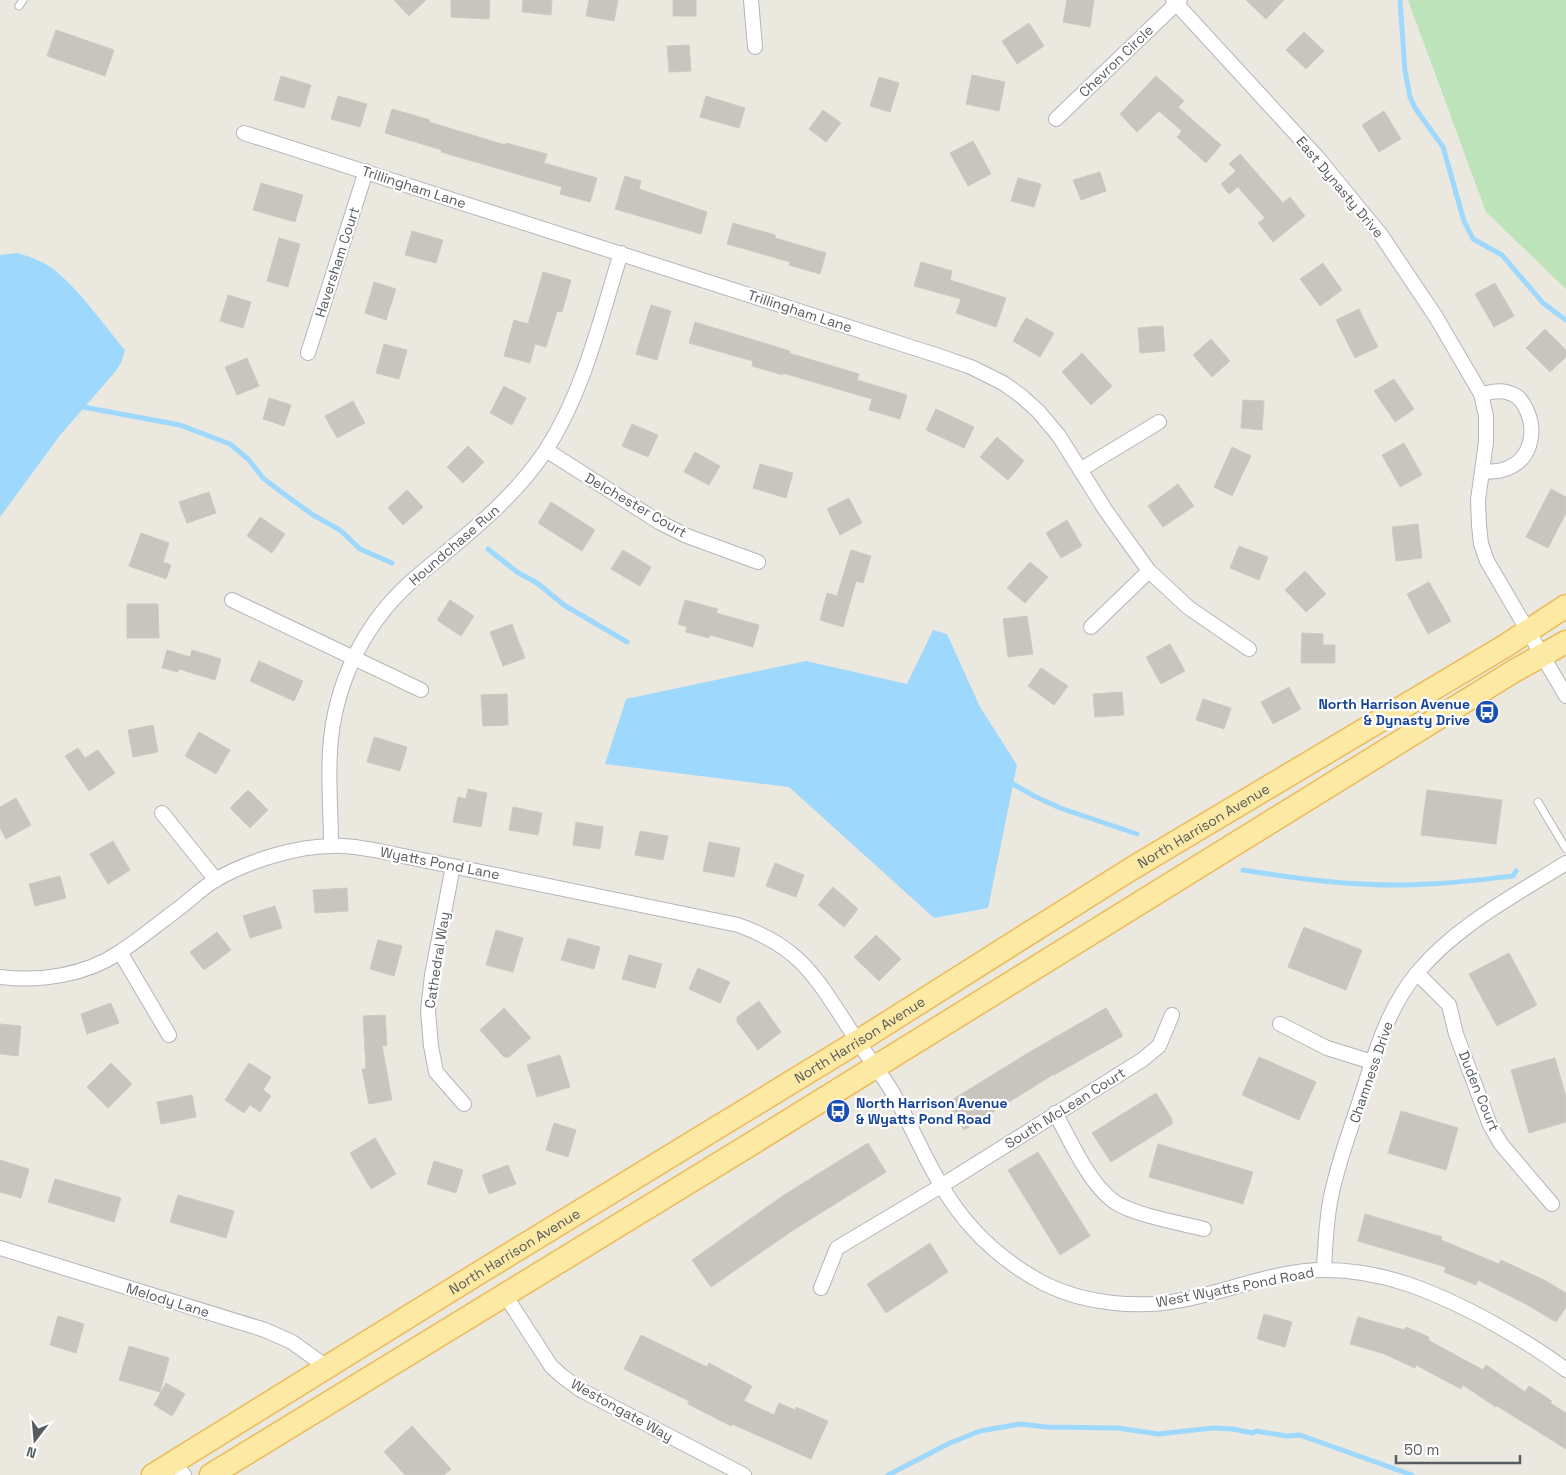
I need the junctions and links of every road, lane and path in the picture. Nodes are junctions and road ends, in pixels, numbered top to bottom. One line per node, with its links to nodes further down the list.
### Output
1 (751, 0): 3 (street)
2 (1177, 1): 4 (street, Chevron Circle); 9 (street, East Dynasty Drive)
3 (755, 47)
4 (1056, 119)
5 (244, 132): 6 (street, Trillingham Lane)
6 (366, 172): 7 (street, Trillingham Lane); 8 (street, Haversham Court)
7 (621, 253): 11 (street, Houndchase Run); 12 (street, Trillingham Lane)
8 (308, 353)
9 (1481, 394): 13 (street, East Dynasty Drive); 13 (street)
10 (1159, 422): 12 (street)
11 (546, 450): 14 (street, Delchester Court); 23 (street, Houndchase Run)
12 (1080, 470): 15 (street, Trillingham Lane)
13 (1483, 472): 19 (street, East Dynasty Drive)
14 (758, 562)
15 (1149, 571): 18 (street); 21 (street, Trillingham Lane)
16 (232, 600): 23 (street)
17 (1566, 606): 19 (main road, North Harrison Avenue)
18 (1091, 627)
19 (1528, 632): 22 (street, East Dynasty Drive); 39 (main road, North Harrison Avenue)
20 (1566, 642): 22 (main road)
21 (1249, 649)
22 (1542, 656): 25 (street, East Dynasty Drive); 41 (main road)
23 (354, 658): 24 (street); 28 (street, Houndchase Run)
24 (421, 690)
25 (1566, 696)
26 (1538, 802): 29 (lane)
27 (162, 813): 32 (street)
28 (331, 846): 31 (street, Wyatts Pond Lane); 32 (street, Wyatts Pond Lane)
29 (1566, 849)
30 (1566, 863): 34 (street, Chamness Drive)
31 (453, 866): 39 (street, Wyatts Pond Lane); 42 (street, Cathedral Way)
32 (216, 880): 33 (street, Wyatts Pond Lane)
33 (120, 952): 35 (street, Wyatts Pond Lane); 38 (street)
34 (1417, 973): 40 (street, Chamness Drive); 45 (street, Duden Court)
35 (0, 977)
36 (1172, 1015): 43 (street, South McLean Court)
37 (1280, 1024): 40 (street)
38 (169, 1035)
39 (857, 1042): 41 (street, West Wyatts Pond Road); 51 (main road, North Harrison Avenue)
40 (1372, 1062): 48 (street, Chamness Drive)
41 (874, 1067): 44 (street, West Wyatts Pond Road); 50 (main road)
42 (464, 1104)
43 (1055, 1113): 44 (street, South McLean Court); 46 (street)
44 (941, 1186): 48 (street, West Wyatts Pond Road); 49 (street, South McLean Court)
45 (1552, 1204)
46 (1204, 1229)
47 (0, 1248): 51 (street, Melody Lane)
48 (1324, 1270): 52 (street, West Wyatts Pond Road)
49 (821, 1288)
50 (505, 1295): 55 (main road); 56 (street, Westongate Way)
51 (328, 1368): 53 (main road, North Harrison Avenue)
52 (1566, 1370)
53 (179, 1469): 54 (main road, North Harrison Avenue)
54 (153, 1475)
55 (211, 1475)
56 (744, 1475)

